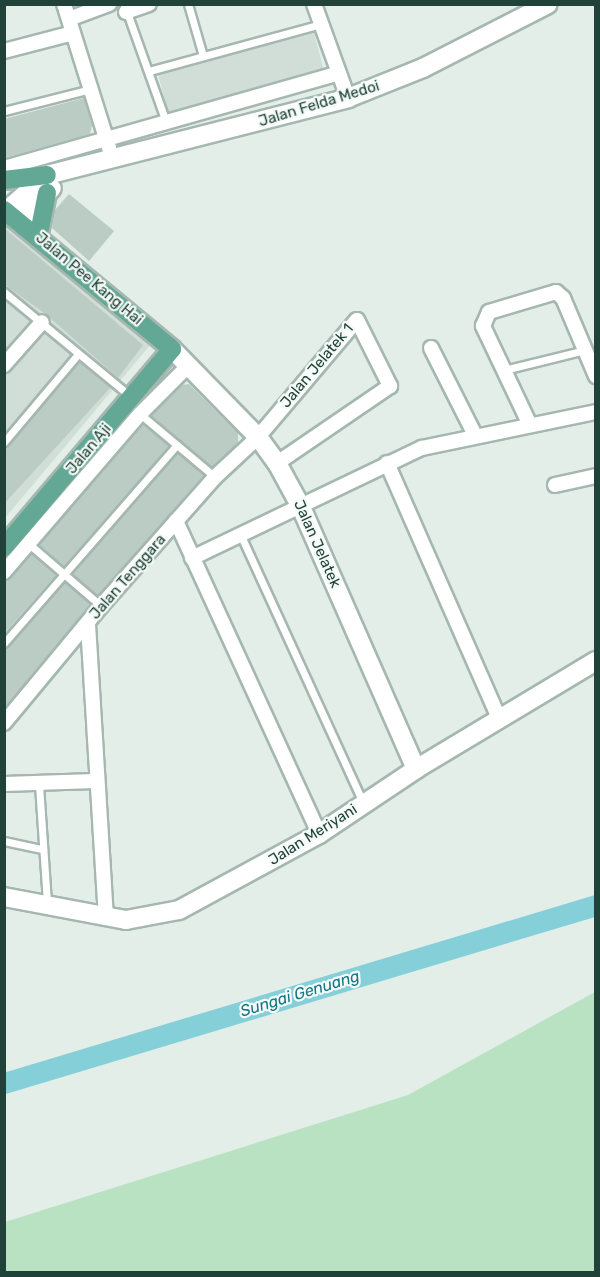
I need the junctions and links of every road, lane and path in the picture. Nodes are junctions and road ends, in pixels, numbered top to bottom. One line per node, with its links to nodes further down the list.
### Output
1 (64, 4): 9 (street)
2 (109, 4): 9 (street)
3 (149, 4): 7 (street)
4 (188, 4): 11 (lane)
5 (314, 4): 8 (street)
6 (548, 4): 15 (street, Jalan Felda Medoi)
7 (125, 8): 12 (lane)
8 (321, 24): 11 (lane); 13 (street)
9 (71, 26): 10 (street); 14 (street)
10 (4, 51)
11 (203, 56): 12 (lane)
12 (149, 71): 17 (lane)
13 (339, 73): 15 (street); 17 (street)
14 (90, 89): 16 (lane); 18 (street)
15 (348, 98): 19 (street, Jalan Felda Medoi)
16 (4, 111)
17 (166, 122): 18 (street)
18 (106, 140): 19 (street); 20 (street)
19 (113, 160): 22 (street, Jalan Felda Medoi)
20 (4, 168)
21 (4, 180): 22 (main road)
22 (47, 184): 23 (street); 24 (main road)
23 (10, 215): 24 (main road, Jalan Pee Kang Hai)
24 (38, 238): 27 (main road, Jalan Pee Kang Hai)
25 (4, 292): 26 (lane)
26 (42, 322): 30 (lane); 31 (street)
27 (168, 345): 32 (street, Jalan Jelatek); 35 (main road, Jalan Aji)
28 (431, 348): 38 (street)
29 (585, 350): 33 (lane); 33 (street); 34 (street)
30 (78, 354): 35 (lane); 40 (lane)
31 (4, 365)
32 (188, 366): 35 (street); 39 (street, Jalan Jelatek)
33 (502, 371): 37 (street)
34 (596, 376)
35 (130, 402): 41 (lane); 49 (main road, Jalan Aji); 51 (street); 52 (main road, Jalan Aji)
36 (596, 412): 37 (street)
37 (530, 425): 38 (street)
38 (476, 435): 43 (street)
39 (258, 437): 42 (street, Jalan Jelatek); 42 (street, Jalan Jelatek 1); 45 (street, Jalan Tenggara)
40 (4, 442)
41 (177, 445): 45 (lane); 55 (lane)
42 (277, 463): 47 (street, Jalan Jelatek)
43 (387, 463): 47 (street); 60 (street)
44 (596, 476): 46 (street)
45 (215, 477): 48 (street, Jalan Tenggara)
46 (555, 485)
47 (301, 507): 50 (street); 62 (street, Jalan Jelatek)
48 (176, 521): 53 (street); 56 (street, Jalan Tenggara)
49 (4, 530)
50 (241, 536): 53 (street); 66 (lane)
51 (29, 544): 54 (street); 55 (lane)
52 (4, 548)
53 (192, 558): 67 (street)
54 (4, 572)
55 (65, 574): 56 (lane); 58 (lane)
56 (101, 606): 57 (street, Jalan Tenggara)
57 (88, 624): 61 (street, Jalan Tenggara); 63 (street)
58 (4, 643)
59 (596, 661): 60 (street, Jalan Meriyani)
60 (499, 718): 62 (street, Jalan Meriyani)
61 (4, 723)
62 (416, 769): 66 (street, Jalan Meriyani)
63 (95, 781): 65 (street); 72 (street)
64 (4, 784): 65 (street)
65 (39, 785): 69 (lane)
66 (363, 803): 67 (street, Jalan Meriyani)
67 (318, 834): 72 (street, Jalan Meriyani)
68 (4, 841): 69 (lane)
69 (43, 849): 71 (lane)
70 (4, 897): 71 (street, Jalan Meriyani)
71 (47, 905): 72 (street, Jalan Meriyani)
72 (106, 917)

